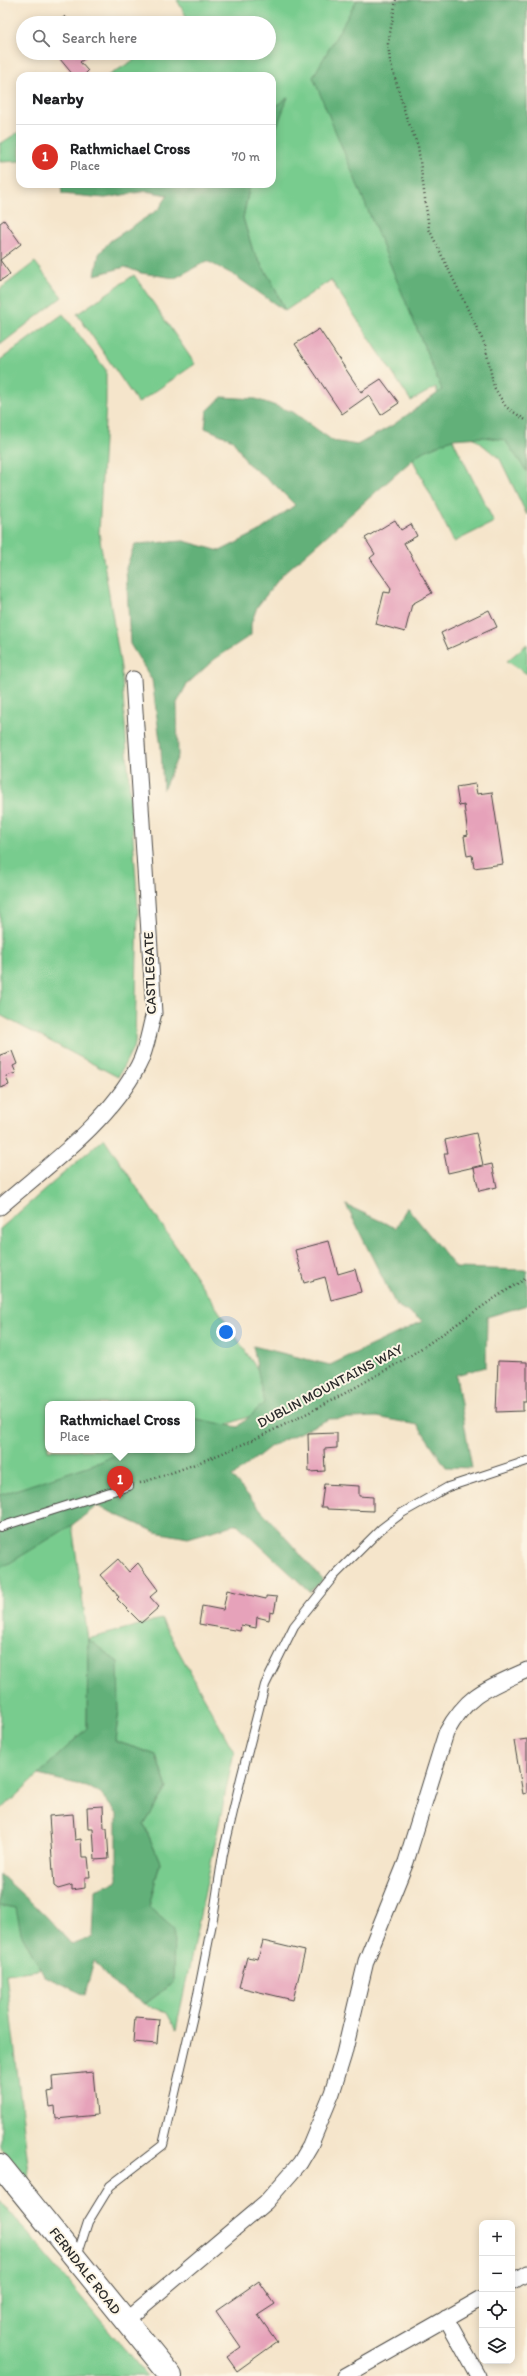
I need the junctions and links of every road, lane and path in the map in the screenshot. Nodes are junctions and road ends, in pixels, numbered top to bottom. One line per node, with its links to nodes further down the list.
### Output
1 (396, 0): 2 (path)
2 (527, 421)
3 (133, 679): 4 (street, CASTLEGATE)
4 (0, 1208)
5 (527, 1278): 7 (path, DUBLIN MOUNTAINS WAY)
6 (527, 1461): 11 (lane)
7 (129, 1486): 8 (lane)
8 (0, 1527)
9 (527, 1670): 16 (street)
10 (0, 2165): 11 (street, FERNDALE ROAD)
11 (77, 2258): 16 (street, FERNDALE ROAD)
12 (527, 2273): 13 (street)
13 (515, 2280)
14 (479, 2300): 15 (street)
15 (446, 2318): 18 (street); 19 (street)
16 (125, 2321): 17 (street, FERNDALE ROAD)
17 (171, 2376)
18 (345, 2376)
19 (478, 2376)

